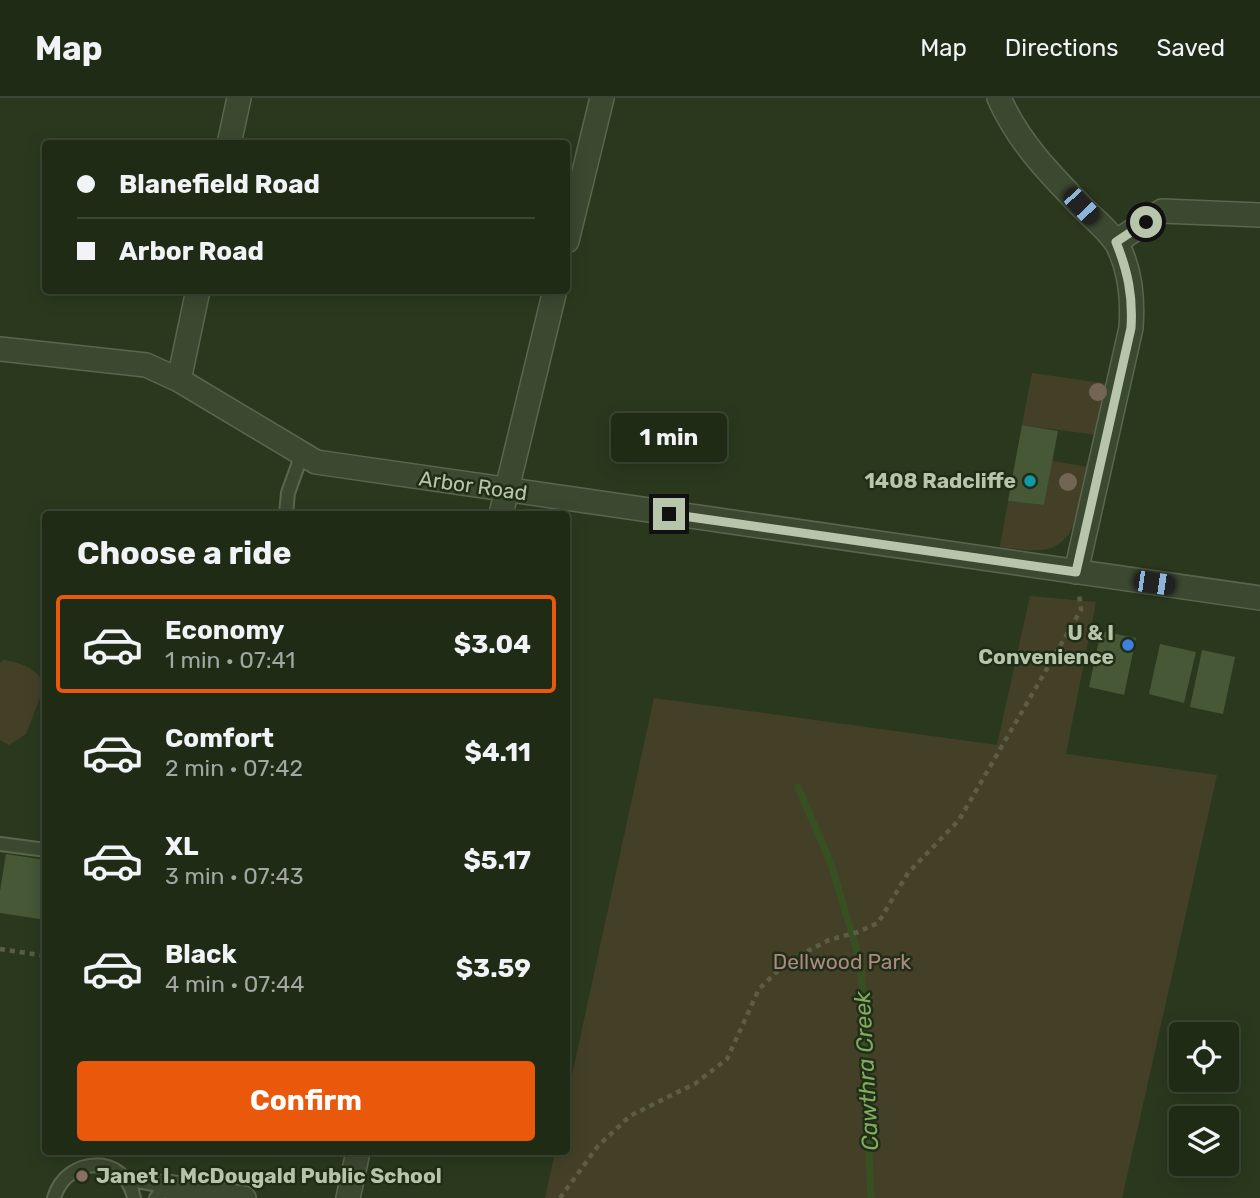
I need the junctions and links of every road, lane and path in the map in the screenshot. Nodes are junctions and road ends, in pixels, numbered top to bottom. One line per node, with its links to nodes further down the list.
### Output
1 (239, 98): 4 (street)
2 (602, 98): 6 (street)
3 (999, 98): 7 (street)
4 (230, 140)
5 (1260, 215): 7 (street)
6 (570, 229)
7 (1116, 242): 16 (street)
8 (197, 294): 11 (street)
9 (554, 294): 13 (street)
10 (0, 349): 11 (street, Arbor Road)
11 (179, 380): 12 (street, Arbor Road)
12 (302, 454): 13 (street, Arbor Road); 14 (lane)
13 (506, 491): 15 (street); 16 (street, Arbor Road)
14 (286, 511)
15 (502, 511)
16 (1076, 572): 17 (street, Arbor Road); 29 (path)
17 (1260, 598)
18 (0, 844): 19 (lane)
19 (42, 846)
20 (0, 948): 21 (path)
21 (42, 955)
22 (357, 1155): 28 (street)
23 (125, 1179): 24 (lane); 25 (lane); 26 (lane)
24 (160, 1192): 27 (street)
25 (54, 1198)
26 (134, 1198)
27 (244, 1198)
28 (348, 1198)
29 (560, 1198)

